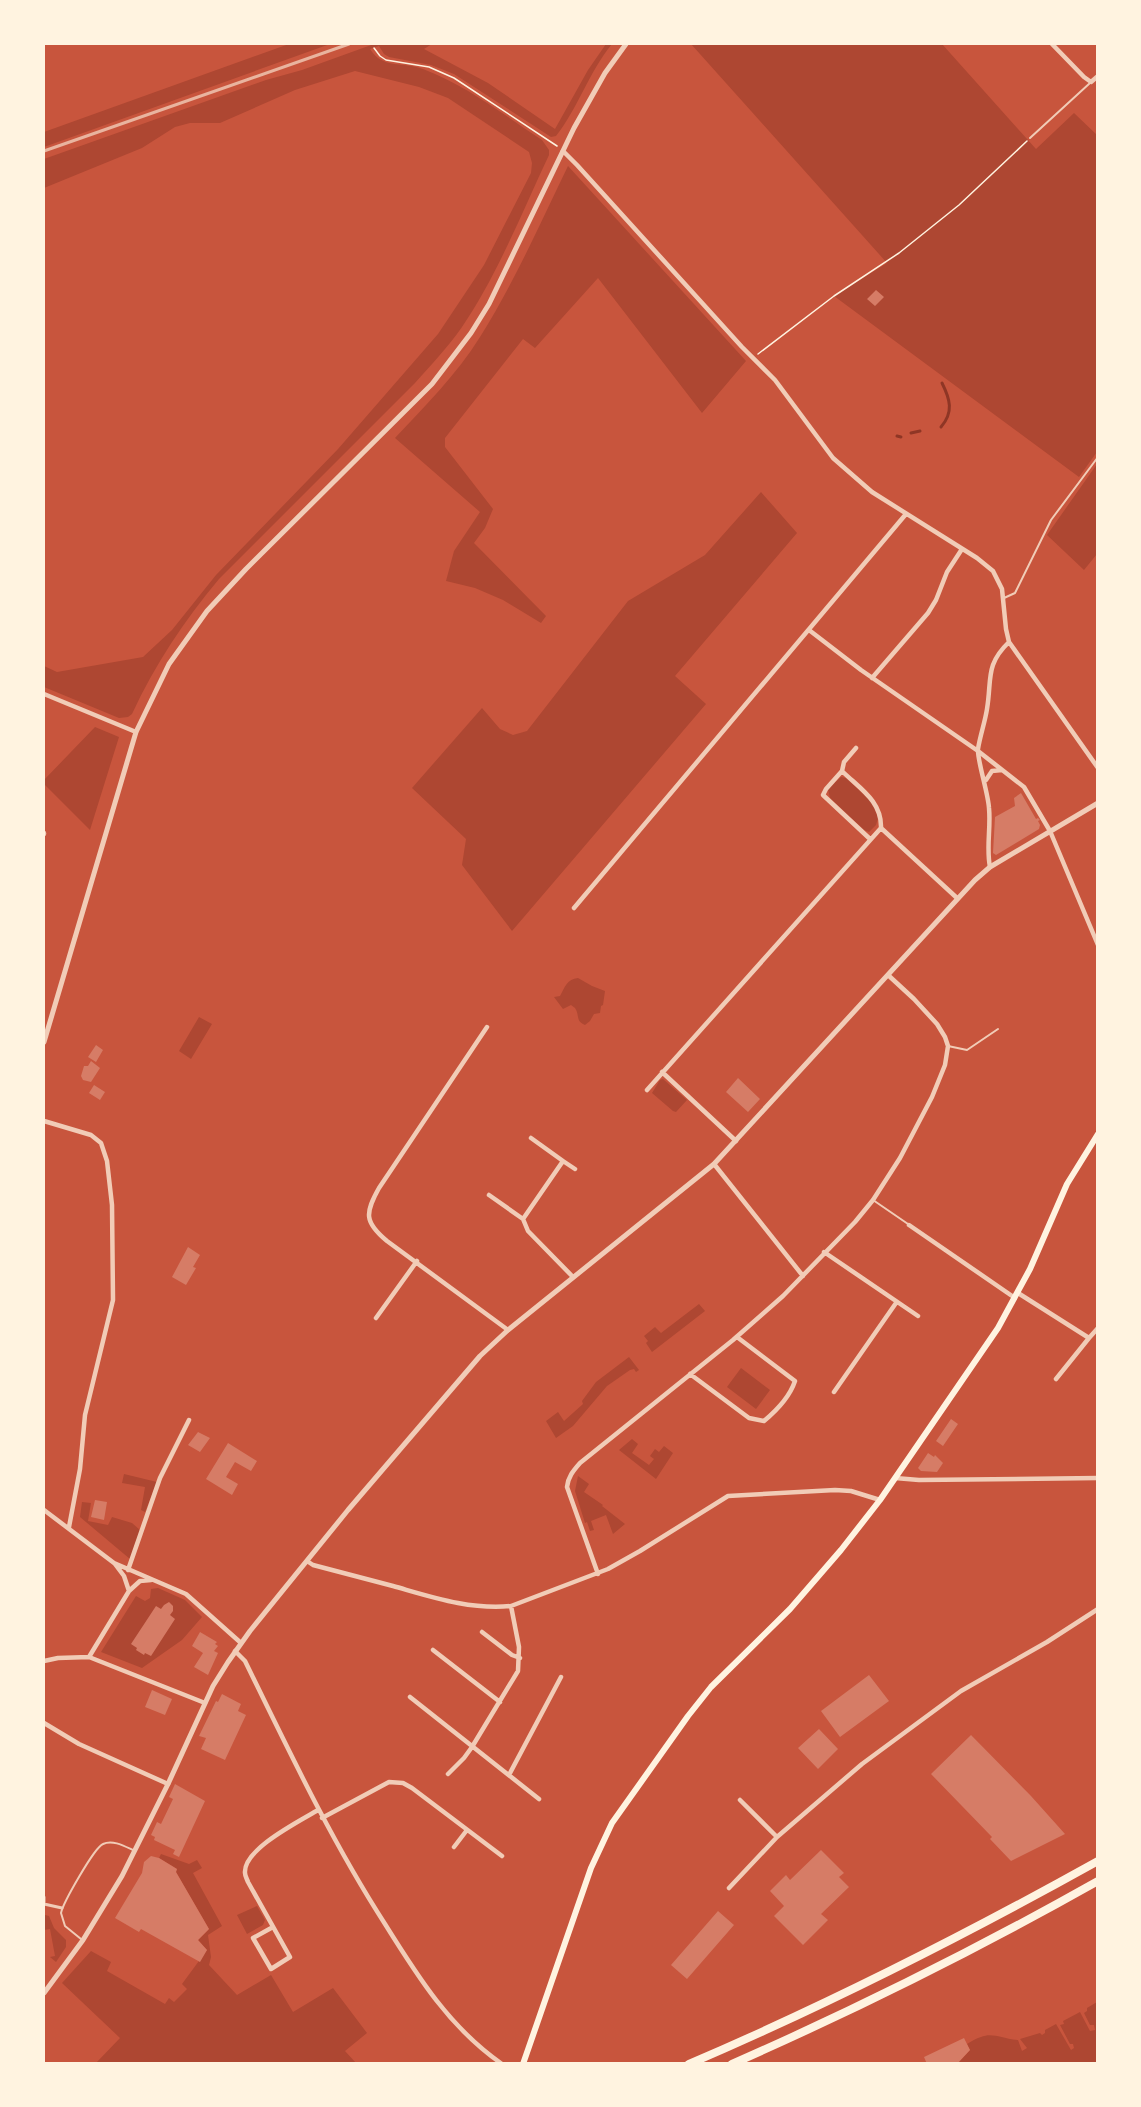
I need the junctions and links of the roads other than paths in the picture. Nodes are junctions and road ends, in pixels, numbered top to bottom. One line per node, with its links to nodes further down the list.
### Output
1 (626, 44): 6 (street)
2 (1052, 44): 4 (street)
3 (1098, 76): 4 (street)
4 (1091, 82): 5 (lane)
5 (1030, 138)
6 (563, 152): 8 (street); 15 (street)
7 (1098, 457): 10 (lane)
8 (906, 514): 9 (street); 11 (street)
9 (962, 549): 10 (street); 13 (street)
10 (1004, 598): 12 (street)
11 (809, 630): 13 (street); 28 (street)
12 (1009, 642): 17 (street); 18 (street)
13 (872, 678): 17 (street)
14 (44, 694): 15 (street)
15 (136, 732): 33 (street)
16 (856, 748): 20 (street)
17 (978, 751): 19 (street); 21 (street)
18 (1098, 768)
19 (1002, 770): 21 (street); 24 (street)
20 (842, 771): 23 (street); 25 (street)
21 (986, 783): 26 (street)
22 (1098, 803): 24 (street)
23 (880, 828): 25 (street); 27 (street)
24 (1050, 831): 26 (street); 29 (street)
25 (870, 839): 35 (street)
26 (990, 867): 27 (street)
27 (957, 898): 30 (street)
28 (574, 908)
29 (1098, 945)
30 (888, 975): 34 (street); 40 (street)
31 (487, 1026): 49 (street)
32 (998, 1029): 34 (lane)
33 (44, 1041)
34 (948, 1047): 45 (street)
35 (663, 1072): 36 (street); 40 (street)
36 (647, 1090)
37 (44, 1121): 68 (street)
38 (1098, 1134): 52 (main road)
39 (531, 1138): 41 (street)
40 (736, 1141): 42 (street)
41 (563, 1161): 43 (street); 46 (street)
42 (714, 1164): 50 (street); 51 (street)
43 (575, 1169)
44 (489, 1195): 46 (street)
45 (873, 1200): 47 (lane); 48 (street)
46 (522, 1219): 51 (street)
47 (909, 1225): 52 (street)
48 (824, 1252): 50 (street); 53 (street)
49 (417, 1262): 55 (street); 57 (street)
50 (802, 1276): 58 (street)
51 (573, 1277): 57 (street)
52 (1017, 1296): 59 (street); 64 (main road)
53 (896, 1302): 54 (street); 62 (street)
54 (918, 1316)
55 (376, 1318)
56 (1098, 1328): 59 (street)
57 (508, 1330): 69 (street)
58 (736, 1337): 60 (street); 60 (street)
59 (1089, 1338): 61 (street)
60 (690, 1374): 72 (street)
61 (1056, 1379)
62 (834, 1392)
63 (189, 1420): 71 (street)
64 (895, 1478): 65 (street); 66 (main road)
65 (1098, 1478)
66 (879, 1500): 72 (street); 113 (main road)
67 (44, 1510): 68 (street)
68 (69, 1527): 70 (street)
69 (307, 1561): 75 (street); 78 (street)
70 (114, 1563): 71 (street); 74 (street)
71 (128, 1570): 73 (street)
72 (598, 1574): 75 (street)
73 (159, 1582): 74 (street); 78 (street)
74 (129, 1591): 81 (street)
75 (511, 1606): 82 (street)
76 (1098, 1609): 98 (street)
77 (482, 1632): 82 (street)
78 (241, 1643): 80 (street)
79 (433, 1650): 86 (street)
80 (235, 1651): 87 (street); 95 (street)
81 (89, 1657): 83 (street); 87 (street)
82 (520, 1658): 86 (street)
83 (44, 1661)
84 (561, 1677): 91 (street)
85 (410, 1697): 89 (street)
86 (500, 1702): 89 (street)
87 (205, 1703): 92 (street)
88 (44, 1723): 92 (street)
89 (472, 1747): 90 (street); 91 (street)
90 (447, 1774)
91 (509, 1775): 93 (street)
92 (168, 1784): 100 (street)
93 (539, 1799)
94 (740, 1800): 98 (street)
95 (318, 1810): 96 (street); 109 (street)
96 (322, 1818): 97 (street); 112 (street)
97 (467, 1830): 99 (street); 101 (street)
98 (777, 1837): 104 (street)
99 (454, 1847)
100 (135, 1851): 107 (lane); 110 (street)
101 (502, 1856)
102 (1098, 1861): 114 (highway)
103 (1098, 1881): 115 (highway)
104 (729, 1888)
105 (44, 1897): 106 (street)
106 (44, 1904): 107 (street); 108 (street)
107 (62, 1908): 110 (lane)
108 (44, 1909)
109 (273, 1927): 109 (street)
110 (83, 1940): 111 (street)
111 (44, 1993)
112 (502, 2064)
113 (523, 2064)
114 (689, 2064)
115 (732, 2064)

